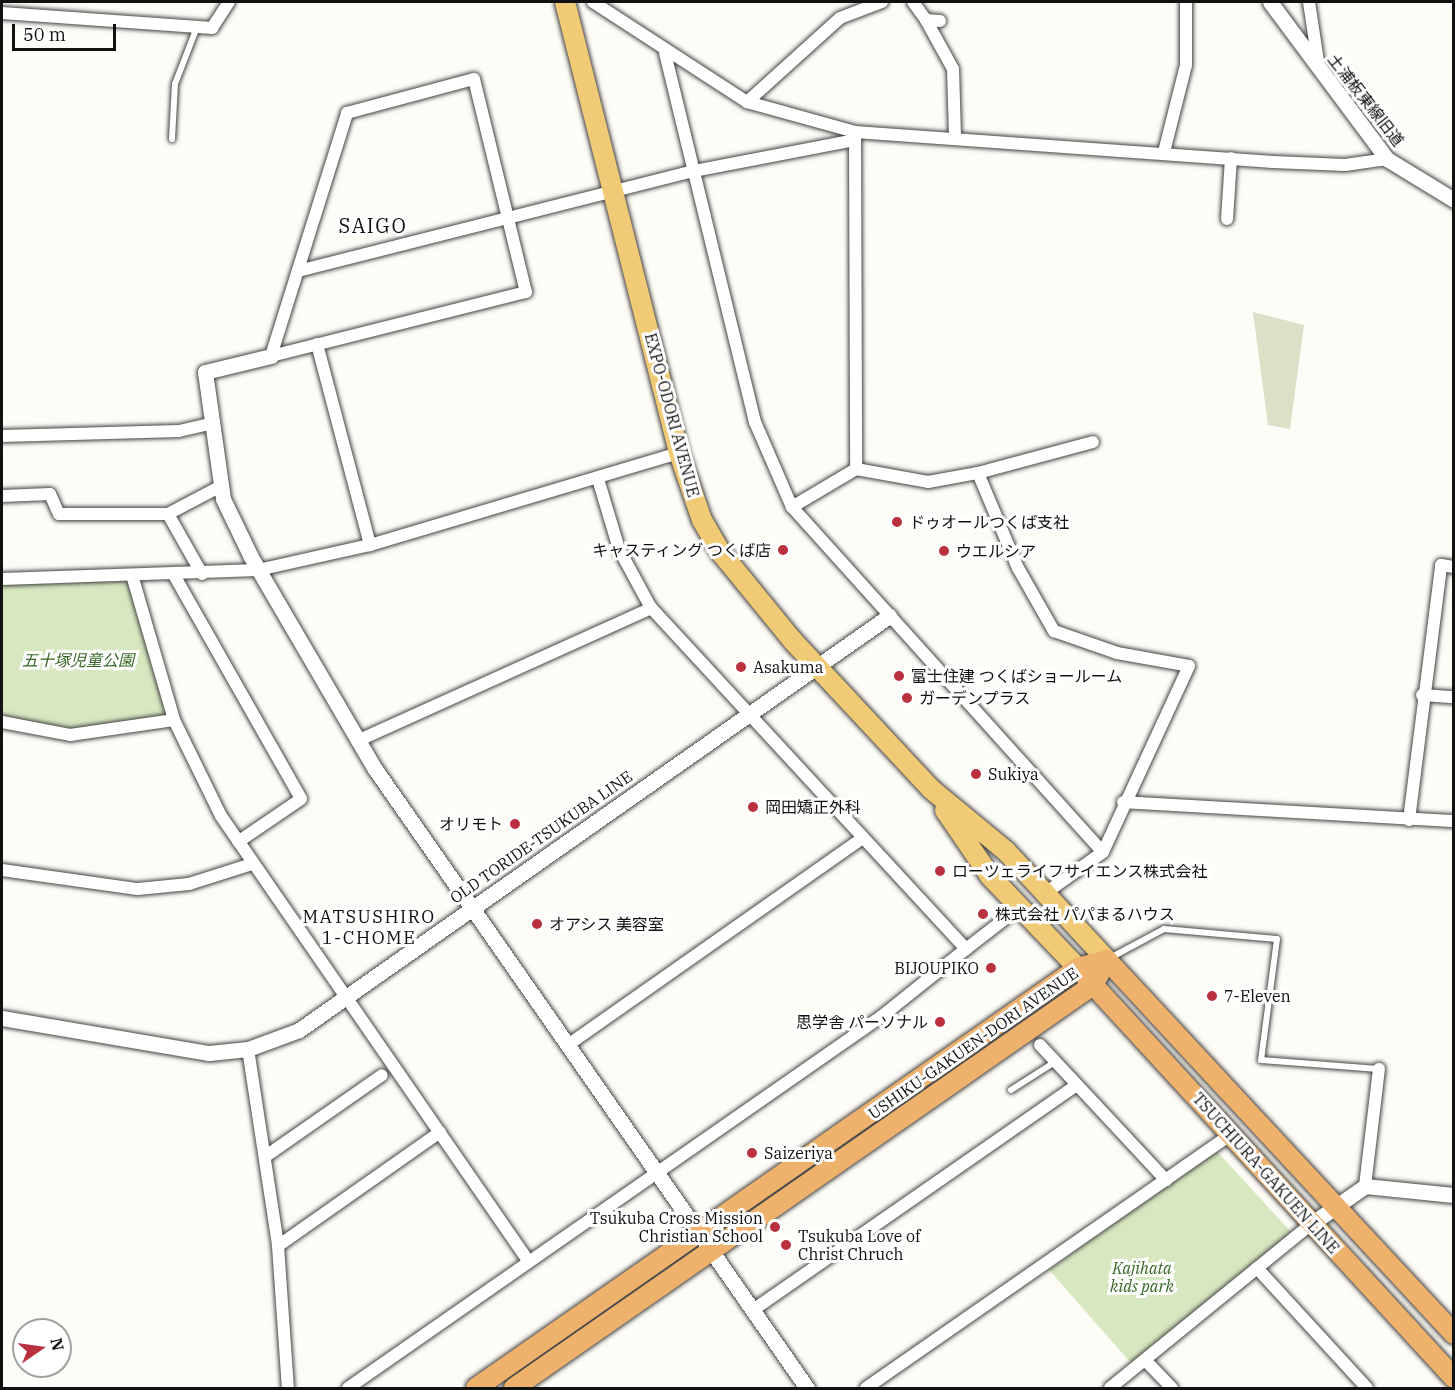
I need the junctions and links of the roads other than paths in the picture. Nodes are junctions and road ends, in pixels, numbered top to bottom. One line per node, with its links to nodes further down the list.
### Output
1 (229, 2): 12 (street)
2 (565, 2): 23 (main road, EXPO-ODORI AVENUE)
3 (593, 2): 13 (street)
4 (882, 2): 15 (street)
5 (913, 2): 10 (street)
6 (1186, 2): 19 (street)
7 (1270, 2): 14 (street, 土浦板東線旧道)
8 (1309, 2): 14 (street)
9 (2, 13): 12 (street)
10 (926, 20): 11 (street); 17 (street)
11 (940, 21)
12 (197, 27): 18 (lane)
13 (665, 53): 15 (street); 22 (street)
14 (1319, 69): 21 (street, 土浦板東線旧道)
15 (747, 102): 16 (street)
16 (855, 136): 17 (street); 22 (street); 34 (street)
17 (955, 137): 19 (street)
18 (172, 139)
19 (1164, 152): 20 (street)
20 (1231, 158): 21 (street); 26 (street)
21 (1387, 159): 24 (street, 土浦板東線旧道)
22 (694, 171): 23 (street); 39 (street)
23 (613, 191): 25 (street); 33 (main road, EXPO-ODORI AVENUE)
24 (1454, 200)
25 (508, 217): 27 (street); 27 (street); 28 (street)
26 (1227, 219)
27 (298, 271): 29 (street)
28 (317, 344): 29 (street); 41 (street)
29 (271, 356): 30 (street)
30 (209, 424): 31 (street); 37 (street)
31 (2, 436)
32 (1093, 442): 35 (street)
33 (679, 453): 36 (street); 50 (main road, EXPO-ODORI AVENUE)
34 (856, 468): 35 (street); 39 (street)
35 (978, 473): 58 (street)
36 (598, 479): 41 (street); 48 (street)
37 (220, 486): 40 (street); 43 (street)
38 (2, 496): 40 (street)
39 (792, 507): 49 (street)
40 (168, 514): 44 (street)
41 (370, 544): 43 (street)
42 (1454, 567): 51 (street)
43 (258, 570): 44 (street); 56 (street)
44 (202, 574): 46 (street)
45 (132, 575): 46 (street); 47 (street); 54 (street)
46 (174, 575): 62 (street)
47 (2, 579)
48 (651, 608): 53 (street); 56 (street)
49 (889, 616): 50 (street, OLD TORIDE-TSUKUBA LINE); 63 (street)
50 (817, 666): 53 (street, OLD TORIDE-TSUKUBA LINE); 57 (main road, EXPO-ODORI AVENUE)
51 (1422, 695): 52 (street); 59 (street)
52 (1454, 697)
53 (748, 713): 61 (street); 67 (street, OLD TORIDE-TSUKUBA LINE)
54 (174, 720): 55 (street); 62 (street)
55 (2, 722)
56 (357, 741): 67 (street)
57 (931, 789): 66 (main road, EXPO-ODORI AVENUE); 71 (main road, EXPO-ODORI AVENUE)
58 (1123, 802): 59 (street); 63 (street)
59 (1410, 820): 60 (street)
60 (1454, 821)
61 (862, 838): 69 (street); 75 (street)
62 (238, 843): 64 (street)
63 (1103, 852): 66 (street)
64 (252, 864): 65 (street); 73 (street)
65 (2, 870)
66 (1047, 892): 70 (main road, EXPO-ODORI AVENUE)
67 (473, 907): 73 (street, OLD TORIDE-TSUKUBA LINE); 75 (street)
68 (1006, 918): 69 (street)
69 (966, 950): 86 (street)
70 (1107, 960): 71 (highway, USHIKU-GAKUEN-DORI AVENUE); 72 (highway, USHIKU-GAKUEN-DORI AVENUE); 79 (lane); 90 (highway, TSUCHIURA-GAKUEN LINE)
71 (1078, 968): 72 (highway, TSUCHIURA-GAKUEN LINE); 92 (highway, USHIKU-GAKUEN-DORI AVENUE)
72 (1093, 985): 84 (highway, TSUCHIURA-GAKUEN LINE); 94 (highway, USHIKU-GAKUEN-DORI AVENUE)
73 (345, 996): 77 (street, OLD TORIDE-TSUKUBA LINE); 83 (street)
74 (2, 1018): 77 (street, OLD TORIDE-TSUKUBA LINE)
75 (568, 1045): 86 (street)
76 (1040, 1045): 78 (street)
77 (248, 1049): 85 (street)
78 (1055, 1062): 81 (street); 82 (lane)
79 (1379, 1069): 88 (street)
80 (382, 1075): 85 (street)
81 (1077, 1085): 87 (street); 97 (street)
82 (1011, 1090)
83 (440, 1132): 93 (street); 95 (street)
84 (1231, 1134): 87 (street); 91 (highway, TSUCHIURA-GAKUEN LINE)
85 (266, 1156): 93 (street)
86 (656, 1173): 92 (street); 95 (street)
87 (1166, 1180): 106 (street)
88 (1365, 1186): 89 (street); 90 (street)
89 (1454, 1195)
90 (1334, 1207): 91 (street); 98 (highway, TSUCHIURA-GAKUEN LINE)
91 (1311, 1224): 96 (street); 100 (highway, TSUCHIURA-GAKUEN LINE)
92 (699, 1233): 94 (street); 103 (highway, USHIKU-GAKUEN-DORI AVENUE)
93 (278, 1246): 101 (street)
94 (711, 1250): 97 (street); 104 (highway, USHIKU-GAKUEN-DORI AVENUE)
95 (529, 1262): 102 (street)
96 (1257, 1268): 99 (street); 109 (street)
97 (753, 1310): 105 (street)
98 (1454, 1334)
99 (1145, 1360): 107 (street); 108 (street)
100 (1454, 1378)
101 (288, 1389)
102 (348, 1389)
103 (476, 1389)
104 (514, 1389)
105 (807, 1389)
106 (867, 1389)
107 (1110, 1389)
108 (1172, 1389)
109 (1367, 1389)

